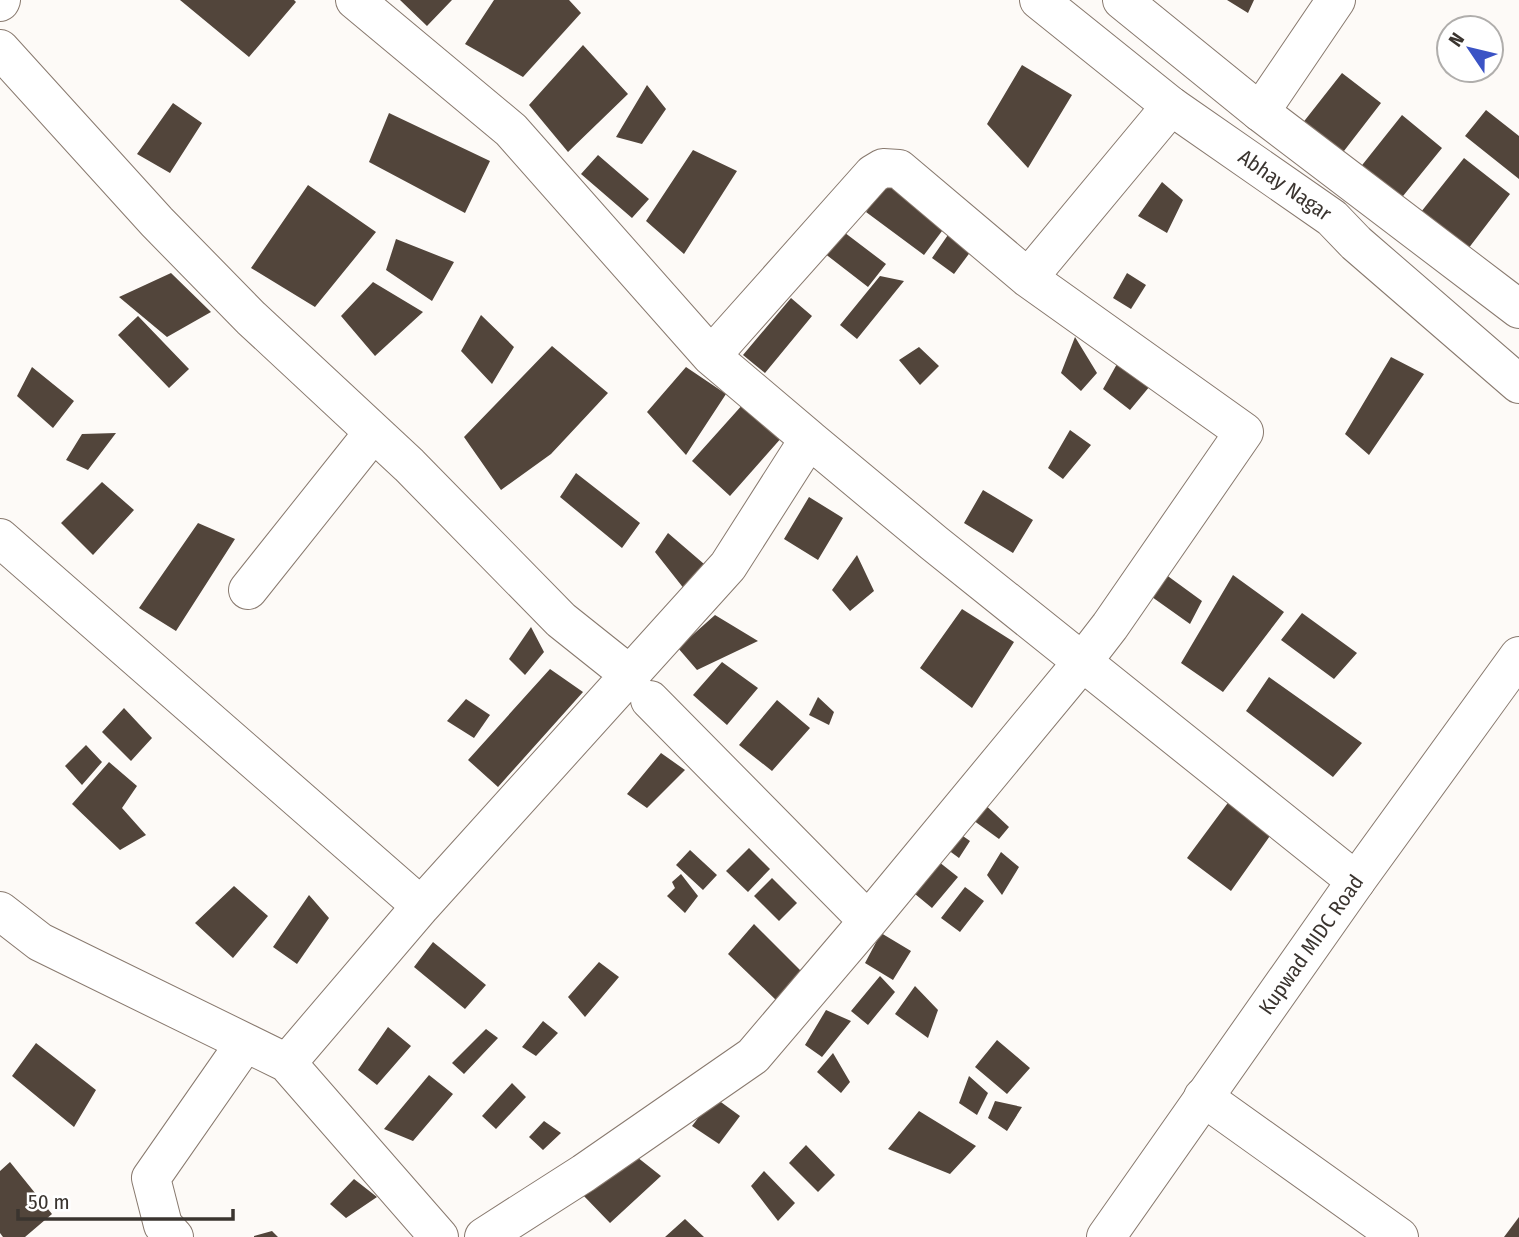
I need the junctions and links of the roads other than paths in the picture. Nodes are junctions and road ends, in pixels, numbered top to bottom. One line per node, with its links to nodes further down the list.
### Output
1 (355, 0): 10 (street)
2 (1039, 0): 6 (street, Abhay Nagar)
3 (1122, 0): 7 (street)
4 (1336, 0): 7 (street)
5 (0, 49): 12 (street)
6 (1171, 106): 8 (street); 11 (street, Abhay Nagar)
7 (1260, 112): 9 (street)
8 (1028, 278): 10 (street); 17 (street)
9 (1519, 309)
10 (710, 356): 13 (street)
11 (1519, 384)
12 (373, 433): 15 (street); 18 (street)
13 (809, 439): 17 (street); 18 (street)
14 (0, 538): 20 (street)
15 (248, 590)
16 (1519, 656): 19 (street, Kupwad MIDC Road)
17 (1083, 661): 19 (street); 22 (street)
18 (640, 687): 20 (street); 22 (street)
19 (1356, 881): 25 (street, Kupwad MIDC Road)
20 (421, 906): 24 (street)
21 (0, 911): 23 (street)
22 (868, 921): 28 (street)
23 (245, 1043): 24 (street); 26 (street)
24 (287, 1063): 27 (street)
25 (1203, 1097): 29 (street, Kupwad MIDC Road); 30 (street)
26 (174, 1237)
27 (439, 1237)
28 (484, 1237)
29 (1106, 1237)
30 (1399, 1237)

